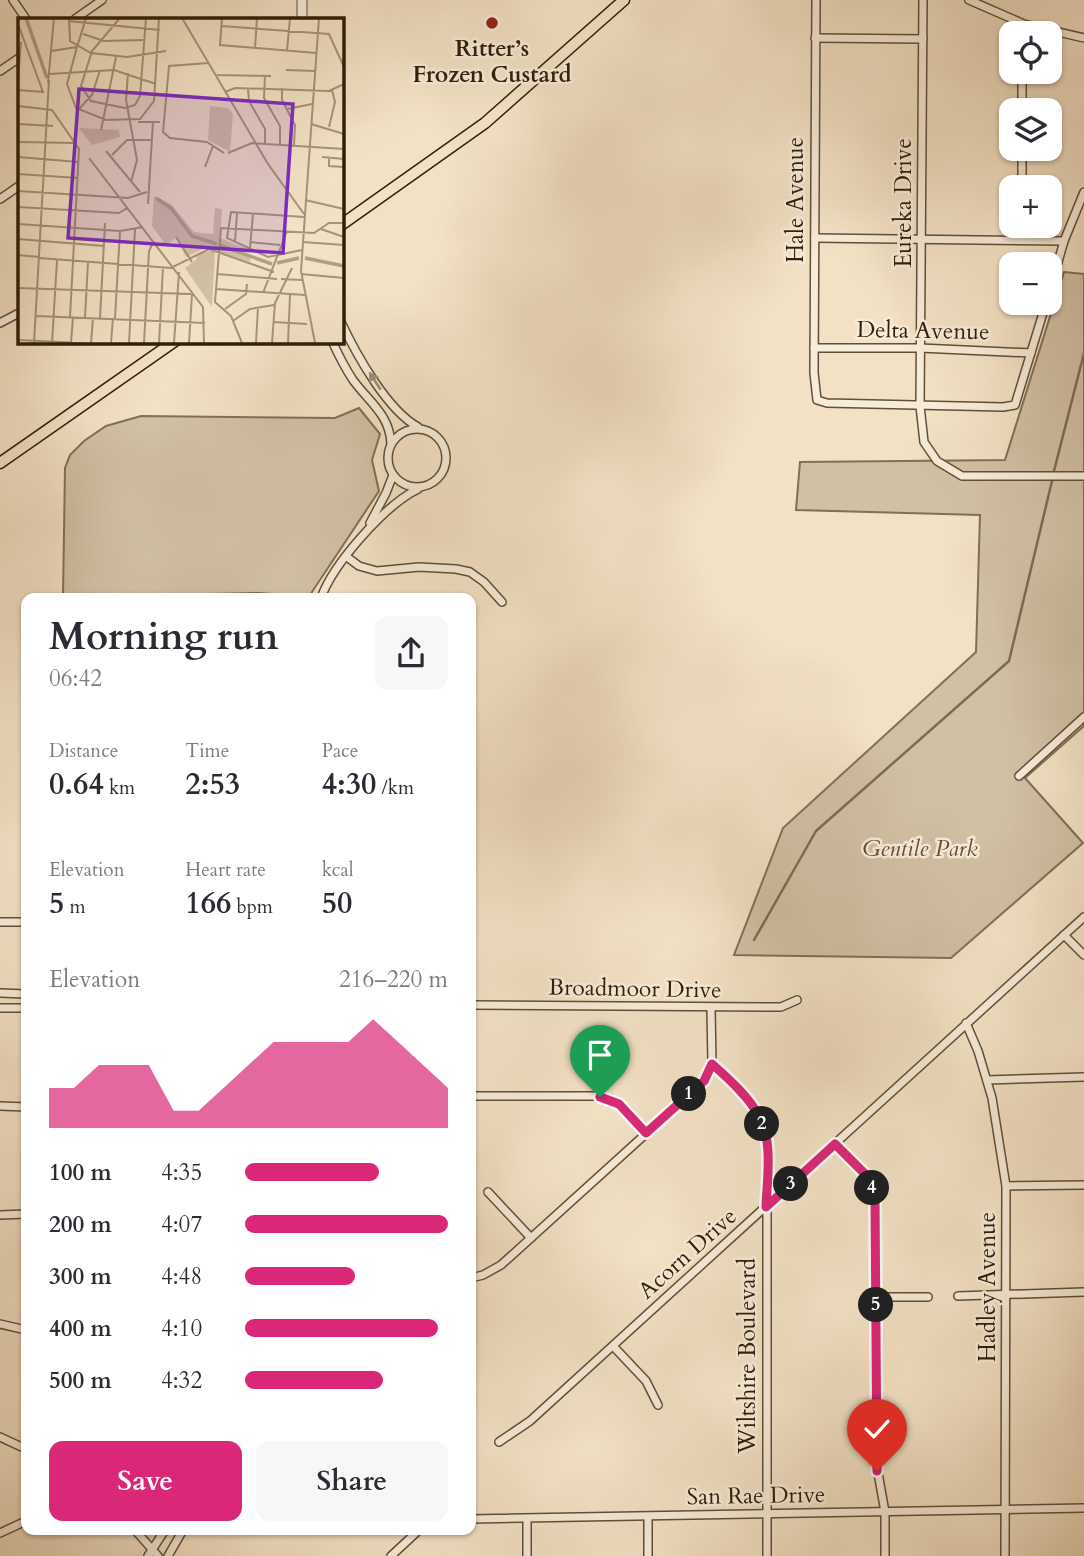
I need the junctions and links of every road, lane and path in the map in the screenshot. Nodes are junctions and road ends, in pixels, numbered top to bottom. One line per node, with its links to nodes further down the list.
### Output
1 (13, 0): 8 (street)
2 (102, 0): 9 (street)
3 (302, 0): 10 (street)
4 (624, 0): 21 (main road)
5 (816, 0): 13 (street, Hale Avenue)
6 (923, 0): 15 (street, Eureka Drive)
7 (969, 0): 11 (street)
8 (25, 18)
9 (76, 18)
10 (302, 18)
11 (1008, 21)
12 (1062, 35): 14 (street)
13 (815, 38): 15 (street); 22 (street, Hale Avenue)
14 (1084, 38)
15 (923, 39): 23 (street, Eureka Drive)
16 (18, 59): 17 (street)
17 (0, 71)
18 (18, 187): 20 (street)
19 (1084, 192): 25 (street)
20 (0, 199)
21 (347, 217)
22 (814, 238): 23 (street); 33 (street, Hale Avenue)
23 (922, 239): 24 (street); 34 (street, Eureka Drive)
24 (1021, 239): 25 (street)
25 (1064, 241): 26 (street)
26 (1061, 252)
27 (18, 314): 29 (street)
28 (1042, 315): 35 (street)
29 (0, 323)
30 (343, 325): 37 (street, one-way to 30)
31 (172, 343): 39 (main road)
32 (333, 343): 38 (street)
33 (814, 348): 34 (street, Delta Avenue); 36 (street, Hale Avenue)
34 (920, 348): 35 (street, Delta Avenue); 36 (street, Eureka Drive)
35 (1031, 353): 36 (street)
36 (920, 405): 41 (street, Eureka Drive)
37 (422, 429): 38 (street); 42 (street)
38 (391, 444): 40 (street)
39 (0, 463)
40 (393, 475): 42 (street); 43 (street)
41 (1084, 476)
42 (422, 487): 43 (street)
43 (367, 530): 44 (street)
44 (347, 557): 45 (street); 46 (street)
45 (323, 593)
46 (502, 602)
47 (1084, 717): 48 (street)
48 (1019, 776)
49 (1084, 917): 52 (street, Acorn Drive)
50 (0, 922): 51 (street)
51 (21, 922)
52 (1064, 935): 53 (street); 61 (street, Acorn Drive)
53 (1084, 955)
54 (0, 993): 55 (street)
55 (21, 994)
56 (797, 1000): 60 (street, Broadmoor Drive)
57 (476, 1005): 60 (street, Broadmoor Drive)
58 (0, 1008): 59 (street)
59 (21, 1008)
60 (711, 1008): 62 (street)
61 (967, 1023): 64 (street, Hadley Avenue); 69 (street, Acorn Drive)
62 (712, 1064): 68 (street); 73 (street, Wiltshire Boulevard)
63 (1084, 1077): 64 (street)
64 (987, 1080): 71 (street, Hadley Avenue)
65 (476, 1096): 68 (street)
66 (0, 1106): 67 (street)
67 (21, 1107)
68 (646, 1133): 76 (street)
69 (835, 1144): 73 (street, Acorn Drive); 81 (street)
70 (1084, 1185): 71 (street)
71 (1006, 1186): 80 (street, Hadley Avenue)
72 (488, 1192): 76 (street)
73 (766, 1207): 85 (street, Acorn Drive); 93 (street, Wiltshire Boulevard)
74 (21, 1214): 75 (street)
75 (0, 1215)
76 (531, 1238): 77 (street)
77 (476, 1277)
78 (1084, 1292): 80 (street)
79 (958, 1296): 80 (street)
80 (1007, 1296): 91 (street, Hadley Avenue)
81 (876, 1297): 82 (street); 92 (street)
82 (928, 1297)
83 (0, 1324): 84 (street)
84 (21, 1329)
85 (613, 1346): 86 (street); 88 (street, Acorn Drive)
86 (657, 1405)
87 (0, 1437): 89 (street)
88 (499, 1442)
89 (21, 1447)
90 (1084, 1508): 91 (street, San Rae Drive)
91 (1006, 1509): 92 (street, San Rae Drive); 111 (street, Hadley Avenue)
92 (885, 1512): 93 (street, San Rae Drive); 110 (street)
93 (766, 1514): 94 (street, San Rae Drive); 109 (street, Wiltshire Boulevard)
94 (648, 1517): 96 (street, San Rae Drive); 108 (street)
95 (476, 1519): 96 (street, San Rae Drive)
96 (527, 1519): 107 (street)
97 (21, 1523): 98 (street)
98 (0, 1533)
99 (140, 1535): 103 (street)
100 (163, 1535): 103 (street)
101 (180, 1535): 106 (street)
102 (414, 1535): 104 (street)
103 (156, 1552): 105 (street)
104 (394, 1555)
105 (148, 1556)
106 (168, 1556)
107 (527, 1556)
108 (648, 1556)
109 (767, 1556)
110 (885, 1556)
111 (1005, 1556)

